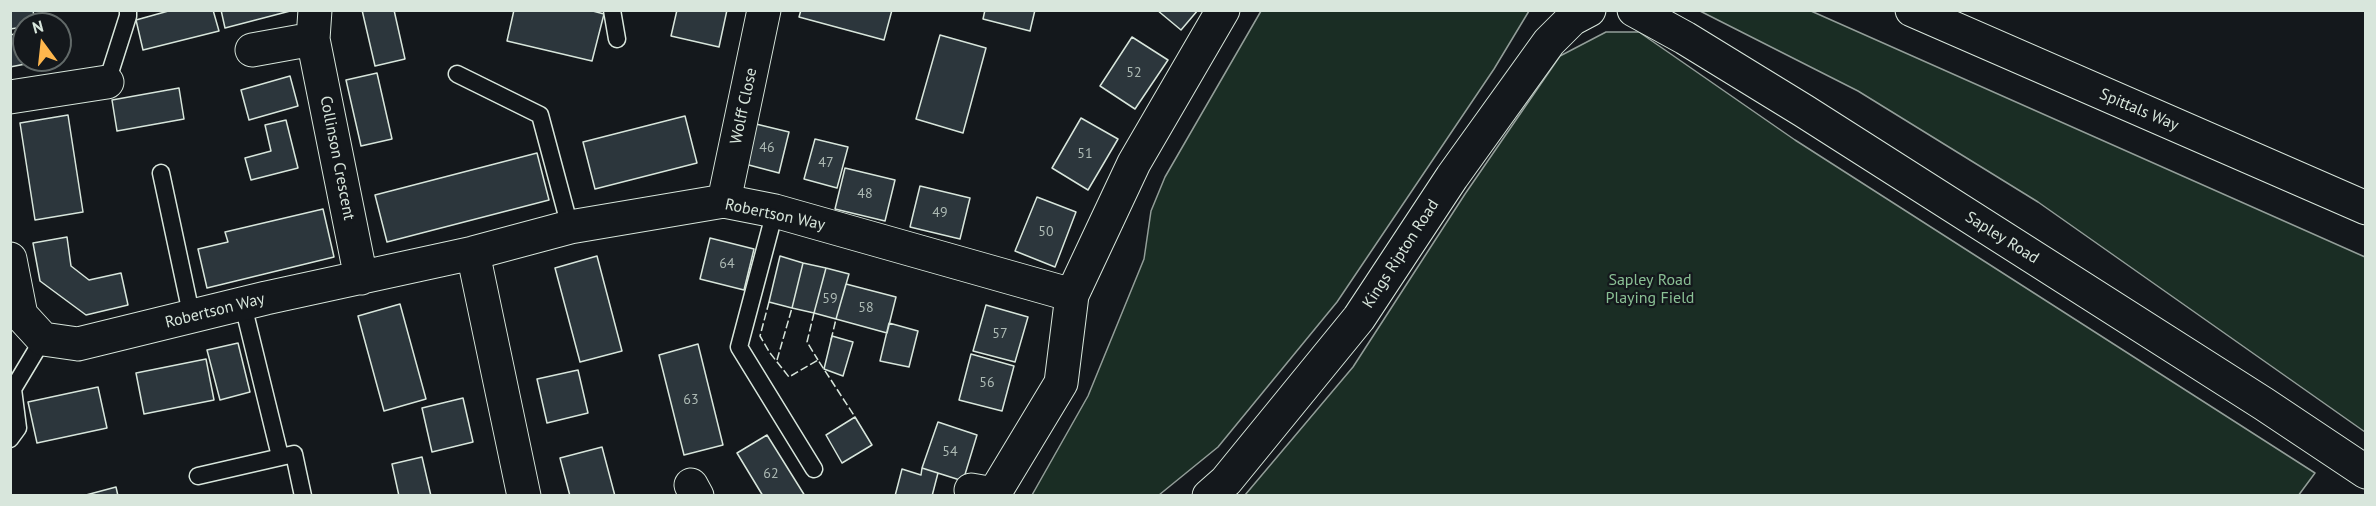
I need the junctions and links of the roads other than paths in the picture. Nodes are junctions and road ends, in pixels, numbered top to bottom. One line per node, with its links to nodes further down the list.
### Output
1 (128, 10): 12 (lane)
2 (612, 10): 9 (lane)
3 (764, 10): 15 (main road, Wolff Close)
4 (1223, 10): 22 (main road)
5 (1589, 10): 34 (main road, Kings Ripton Road)
6 (1634, 10): 29 (main road, Sapley Road)
7 (1912, 10): 16 (main road, Spittals Way)
8 (314, 25): 10 (main road, Collinson Crescent); 21 (main road, Collinson Crescent)
9 (617, 39)
10 (252, 50)
11 (457, 74): 18 (lane)
12 (107, 82): 13 (main road)
13 (10, 97)
14 (161, 173): 24 (lane)
15 (724, 201): 17 (main road, Robertson Way); 18 (main road, Robertson Way)
16 (2366, 208)
17 (775, 211): 22 (main road, Robertson Way); 28 (lane)
18 (570, 227): 19 (main road, Robertson Way)
19 (473, 253): 21 (main road, Robertson Way); 33 (main road)
20 (10, 259): 25 (main road)
21 (361, 278): 23 (main road, Robertson Way)
22 (1072, 295): 31 (main road)
23 (243, 305): 24 (main road, Robertson Way); 27 (lane)
24 (192, 318): 25 (main road, Robertson Way)
25 (43, 339): 26 (lane)
26 (10, 439)
27 (280, 456): 30 (lane); 32 (lane)
28 (814, 469)
29 (2366, 472)
30 (198, 476)
31 (971, 490)
32 (303, 495)
33 (524, 495)
34 (1209, 495)

